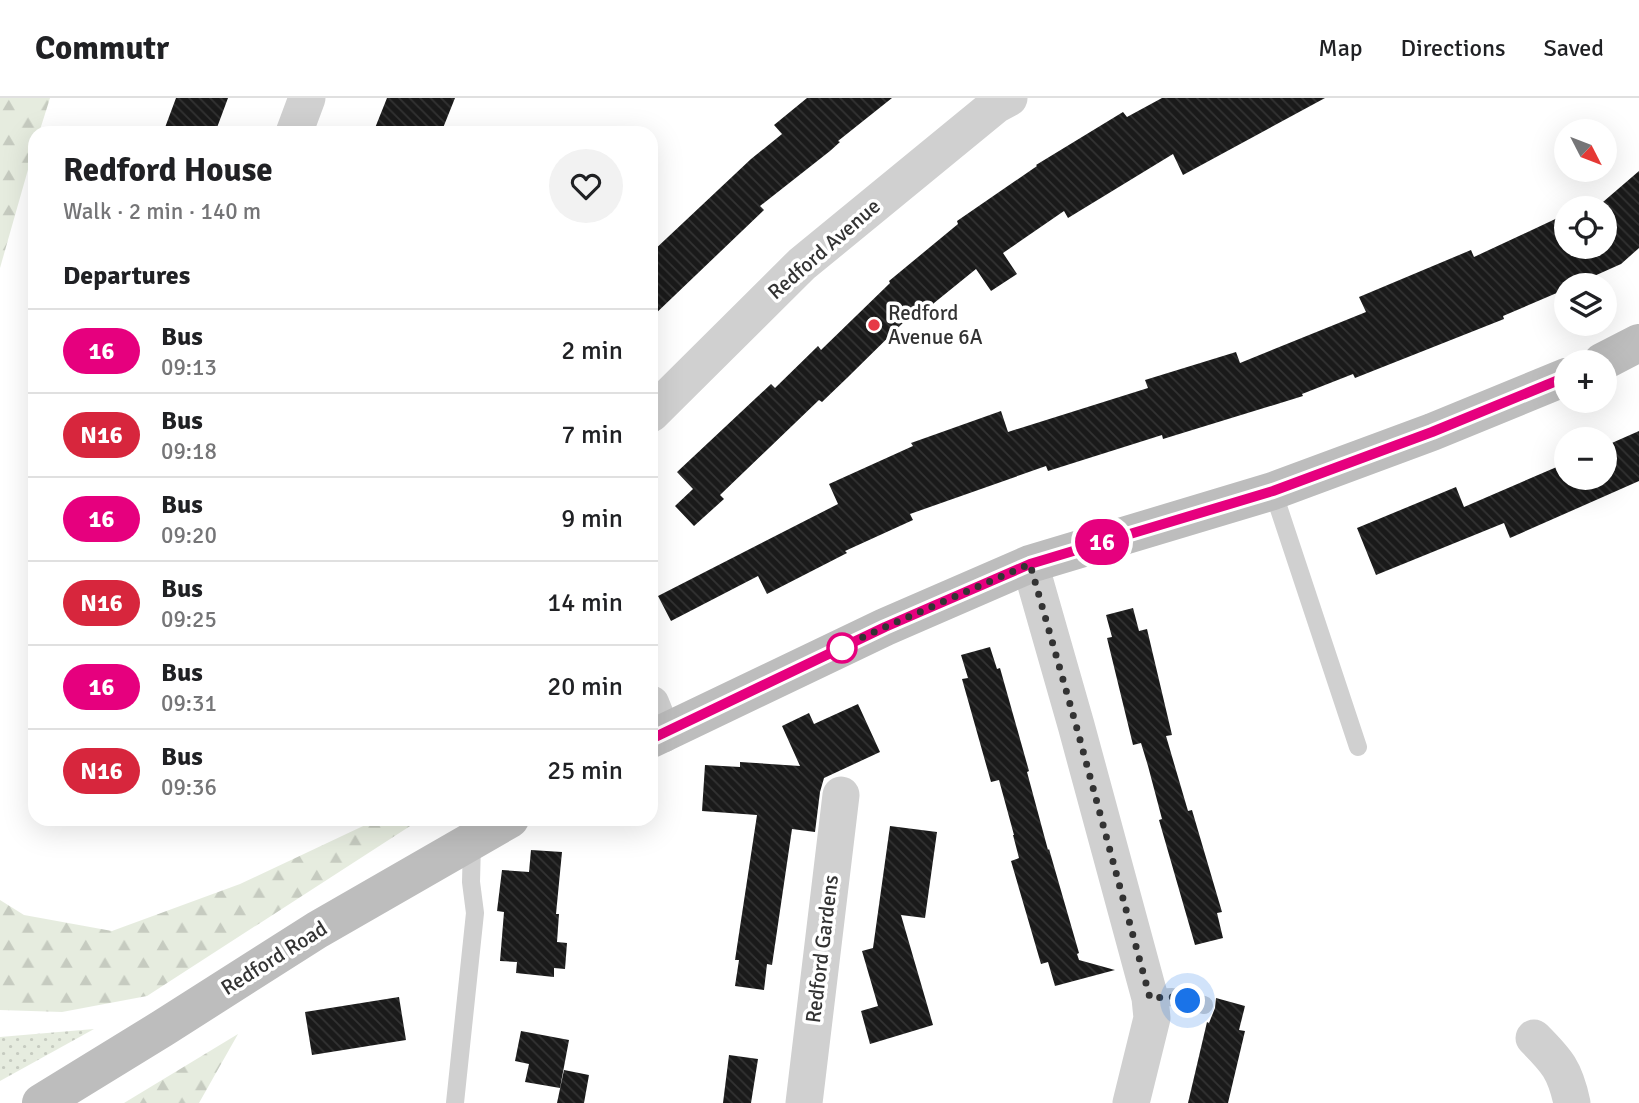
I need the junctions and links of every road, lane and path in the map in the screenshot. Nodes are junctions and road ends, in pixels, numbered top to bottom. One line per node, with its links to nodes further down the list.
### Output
1 (307, 98): 3 (street)
2 (999, 100): 7 (street, Redford Avenue)
3 (297, 126)
4 (1639, 343): 5 (main road)
5 (1617, 354)
6 (1554, 382): 8 (main road)
7 (658, 407)
8 (1273, 491): 9 (main road); 11 (lane)
9 (1030, 564): 10 (main road); 15 (street)
10 (658, 724)
11 (1358, 747)
12 (843, 795): 20 (street, Redford Gardens)
13 (498, 826): 14 (main road, Redford Road)
14 (472, 842): 18 (main road, Redford Road); 19 (lane)
15 (1150, 998): 16 (lane); 21 (street)
16 (1204, 1005)
17 (1534, 1038): 22 (street)
18 (41, 1103)
19 (455, 1103)
20 (804, 1103)
21 (1131, 1103)
22 (1572, 1103)

